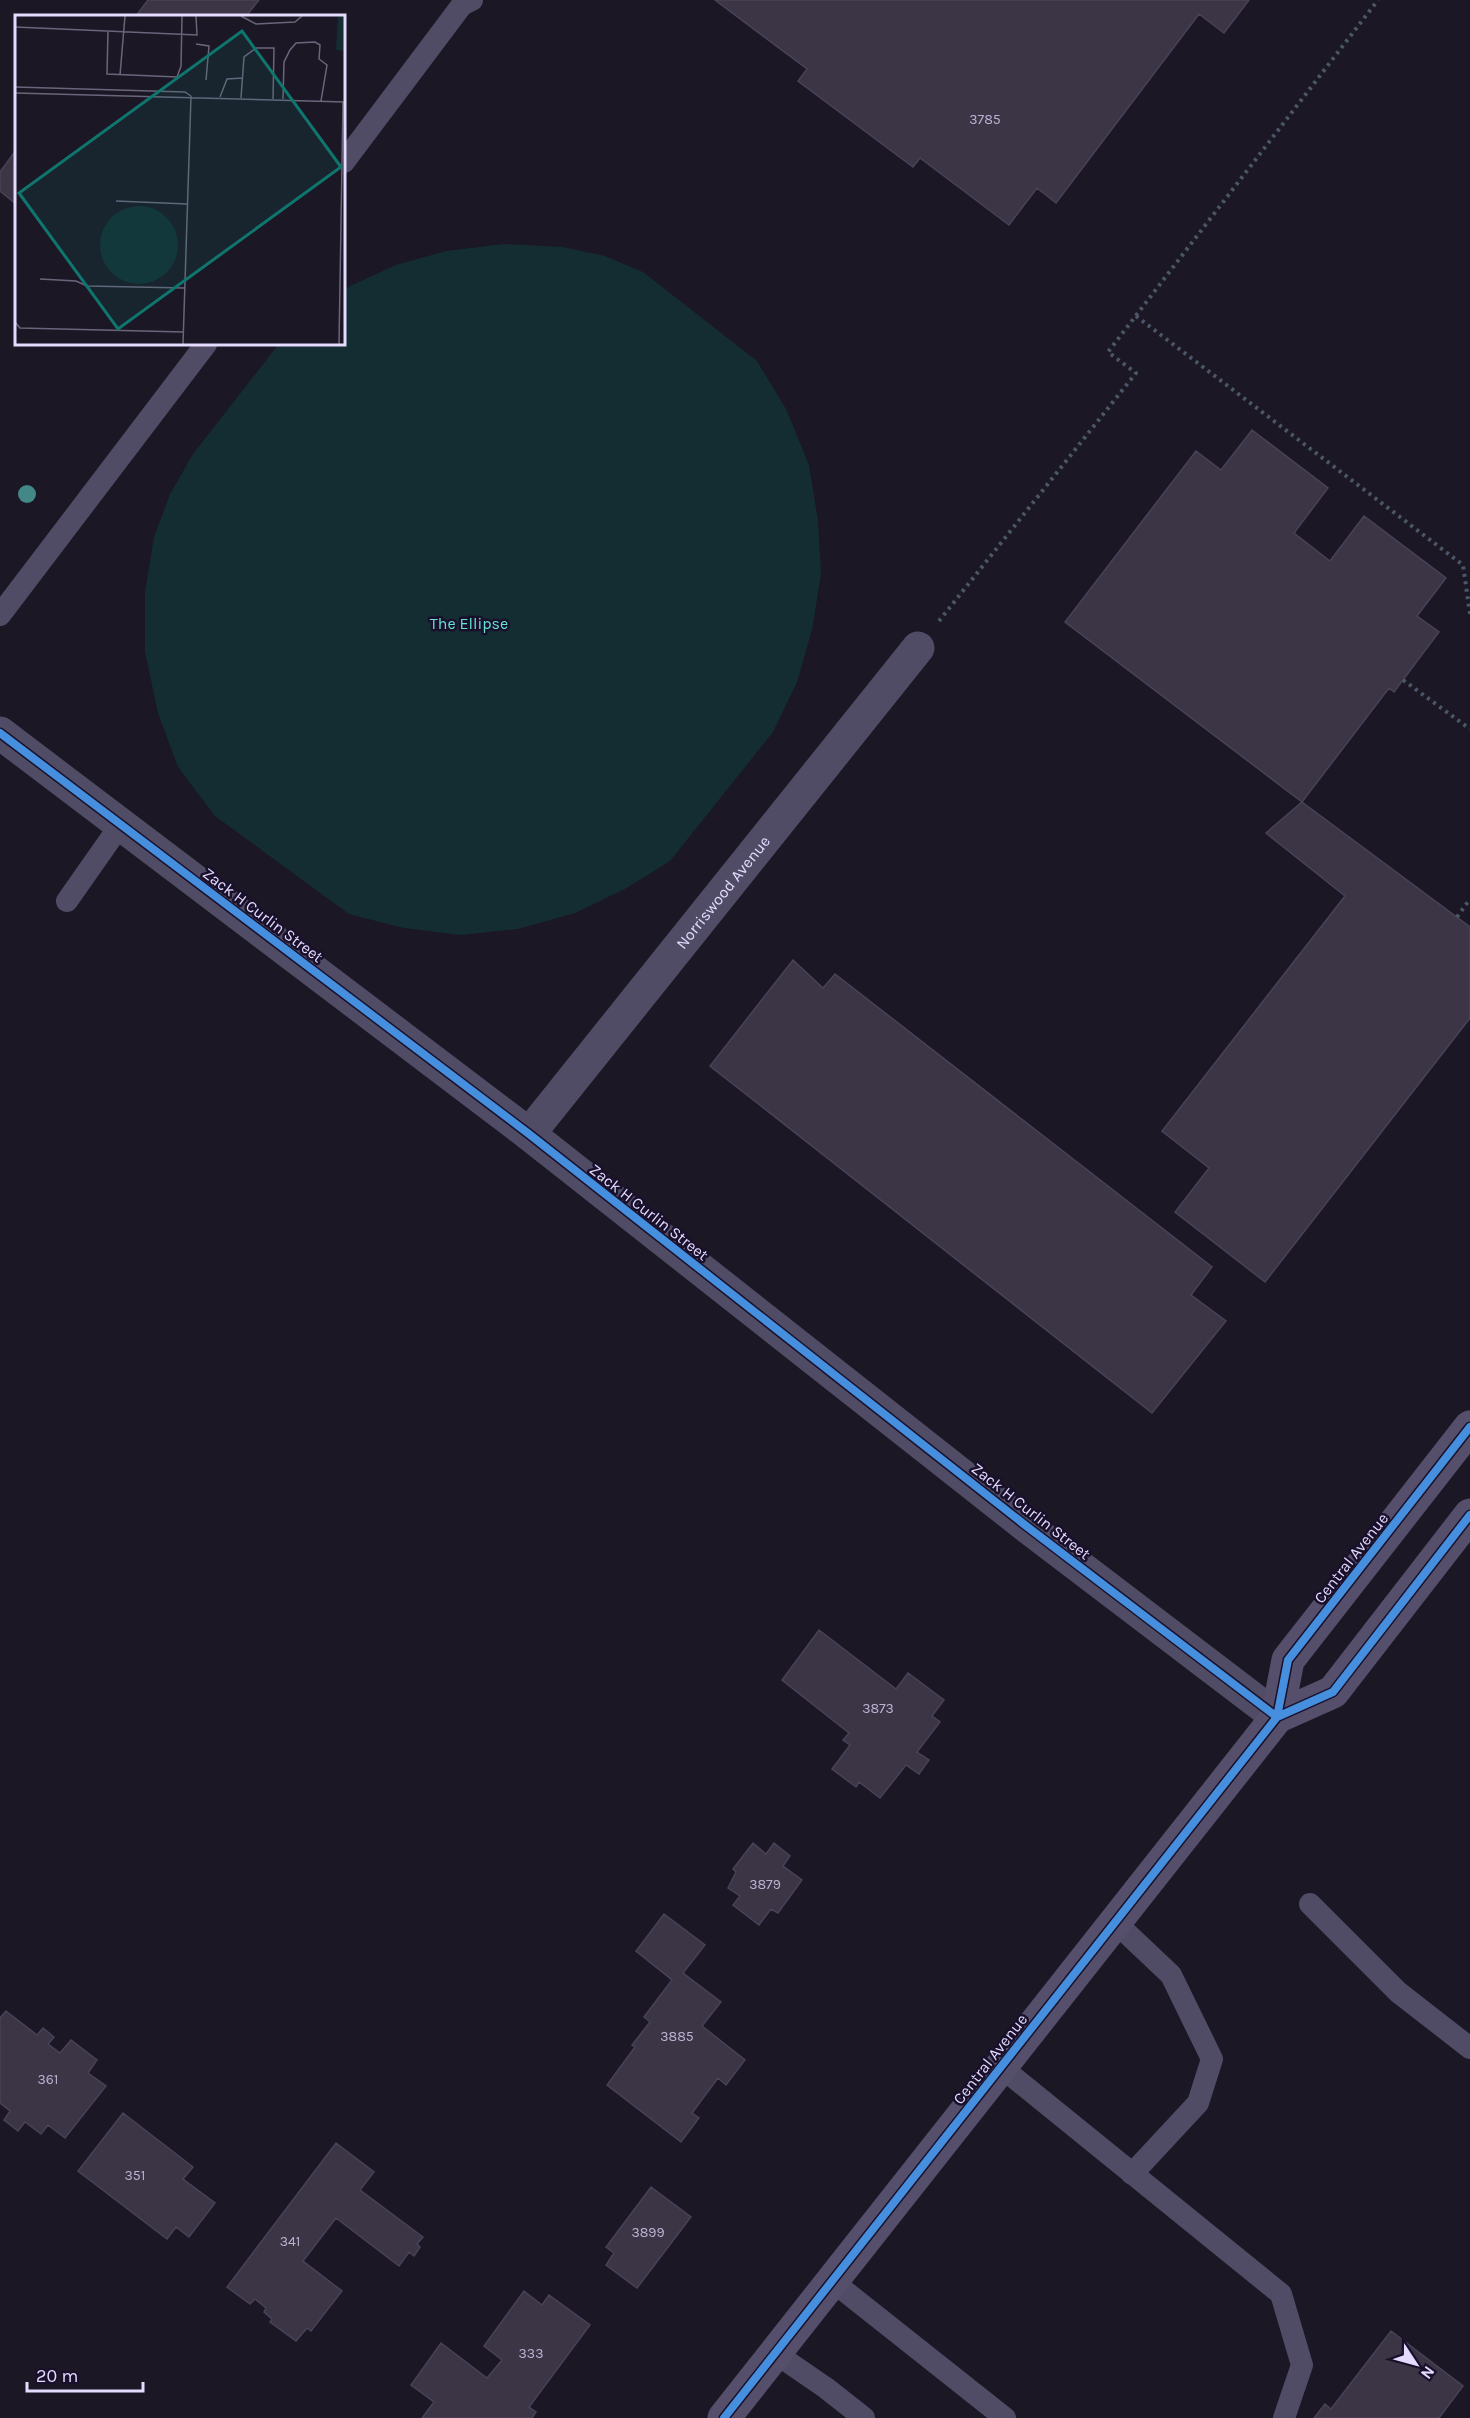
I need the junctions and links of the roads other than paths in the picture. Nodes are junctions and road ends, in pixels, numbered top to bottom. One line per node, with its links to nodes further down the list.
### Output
1 (472, 0): 2 (lane)
2 (345, 161)
3 (205, 345): 4 (lane)
4 (0, 615)
5 (918, 648): 9 (street, Norriswood Avenue)
6 (0, 733): 7 (street, Zack H Curlin Street)
7 (121, 824): 8 (lane); 9 (street, Zack H Curlin Street)
8 (67, 901)
9 (528, 1134): 12 (street, Zack H Curlin Street)
10 (1470, 1427): 12 (main road, Central Avenue)
11 (1470, 1515): 12 (main road, Central Avenue)
12 (1277, 1717): 14 (main road, Central Avenue)
13 (1310, 1904): 15 (lane)
14 (1115, 1922): 16 (main road, Central Avenue); 17 (lane)
15 (1470, 2048)
16 (1001, 2067): 17 (lane); 18 (main road, Central Avenue)
17 (1132, 2174): 23 (lane)
18 (832, 2281): 19 (main road, Central Avenue); 22 (lane)
19 (775, 2353): 20 (main road, Central Avenue); 21 (lane)
20 (724, 2418)
21 (864, 2418)
22 (1005, 2418)
23 (1284, 2418)

